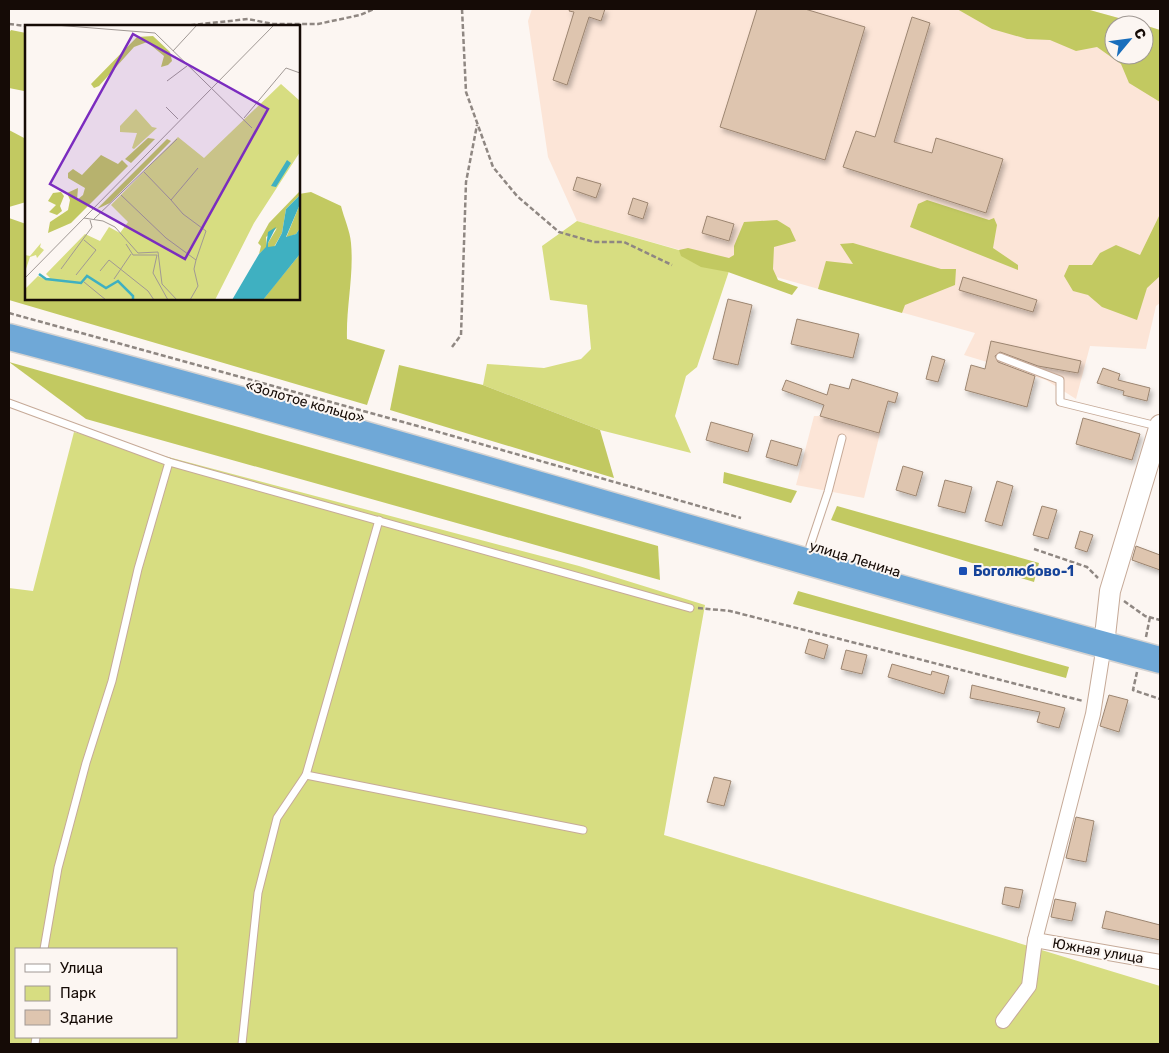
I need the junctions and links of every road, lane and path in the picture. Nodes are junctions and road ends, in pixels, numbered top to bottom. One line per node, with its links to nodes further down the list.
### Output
1 (374, 9): 5 (path)
2 (462, 9): 7 (path)
3 (9, 24): 6 (path)
4 (192, 25): 5 (path)
5 (272, 25)
6 (25, 26)
7 (477, 123): 8 (path); 12 (path)
8 (672, 265)
9 (9, 313): 19 (path)
10 (9, 320): 18 (highway, «Золотое кольцо»)
11 (9, 337): 18 (highway, «Золотое кольцо»)
12 (452, 346)
13 (1000, 358): 15 (lane)
14 (9, 403): 17 (lane)
15 (1160, 426): 23 (street)
16 (842, 438): 21 (lane)
17 (170, 462): 20 (lane); 29 (lane)
18 (600, 494): 21 (highway, улица Ленина); 23 (highway, улица Ленина)
19 (741, 518)
20 (379, 520): 22 (lane); 26 (lane)
21 (810, 546): 23 (highway, улица Ленина)
22 (690, 608): 25 (path)
23 (1104, 645): 24 (highway, улица Ленина); 25 (street)
24 (1160, 660)
25 (1094, 703): 28 (street)
26 (306, 775): 27 (lane); 32 (lane)
27 (584, 830)
28 (1036, 940): 30 (street, Южная улица); 31 (street)
29 (44, 948)
30 (1160, 962)
31 (1004, 1021)
32 (242, 1044)

